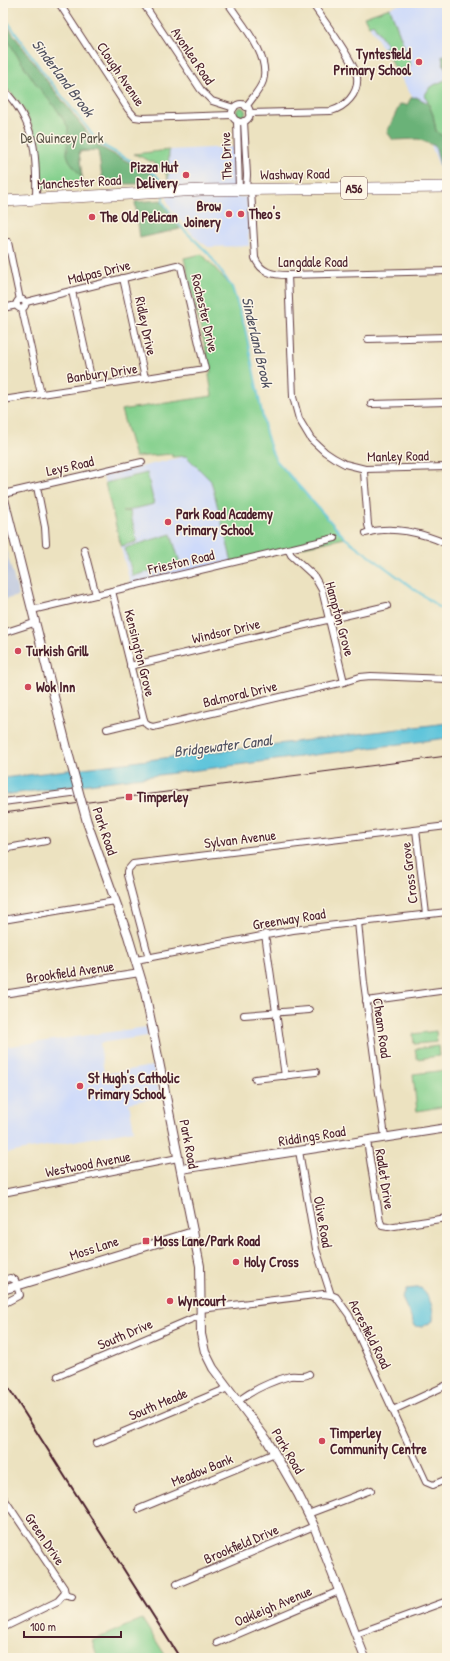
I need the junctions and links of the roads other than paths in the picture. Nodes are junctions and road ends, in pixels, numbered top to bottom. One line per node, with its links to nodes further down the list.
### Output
1 (59, 3): 7 (street, Clough Avenue)
2 (143, 3): 7 (street, Avonlea Road)
3 (228, 3): 6 (street)
4 (312, 3): 8 (street)
5 (4, 90): 15 (street)
6 (246, 107): 7 (street); 8 (street)
7 (233, 112): 9 (street)
8 (249, 113): 10 (street)
9 (237, 121): 10 (street); 13 (street, The Drive)
10 (244, 121): 11 (street, The Drive)
11 (247, 175): 13 (street, The Drive); 13 (street, The Drive)
12 (447, 187): 13 (highway, Washway Road / A56)
13 (249, 189): 14 (highway, Washway Road / A56); 20 (street, Langdale Road)
14 (162, 192): 15 (highway, Manchester Road / A56)
15 (36, 199): 16 (highway, Manchester Road / A56)
16 (3, 201)
17 (8, 242): 23 (street)
18 (177, 266): 21 (street, Malpas Drive); 27 (street, Rochester Drive)
19 (447, 271): 20 (street, Langdale Road)
20 (288, 275): 36 (street, Manley Road)
21 (123, 278): 22 (street, Malpas Drive); 28 (street, Ridley Drive)
22 (72, 291): 23 (street, Malpas Drive); 29 (street)
23 (21, 304): 24 (street, Malpas Drive); 30 (street)
24 (3, 308)
25 (447, 337): 26 (street)
26 (368, 339)
27 (205, 369): 28 (street, Banbury Drive)
28 (145, 378): 29 (street, Banbury Drive)
29 (93, 386): 30 (street, Banbury Drive)
30 (41, 394): 31 (street, Banbury Drive)
31 (3, 400)
32 (447, 402): 33 (street)
33 (371, 404)
34 (142, 462): 37 (street, Leys Road)
35 (447, 467): 36 (street, Manley Road)
36 (364, 469): 41 (street)
37 (37, 487): 38 (street, Leys Road); 40 (street)
38 (3, 494): 47 (main road, Park Road)
39 (335, 538): 43 (street, Frieston Road)
40 (46, 543)
41 (447, 544)
42 (84, 549): 45 (street)
43 (288, 549): 44 (street, Frieston Road); 48 (street, Hampton Grove)
44 (112, 591): 45 (street, Frieston Road); 51 (street, Kensington Grove)
45 (96, 595): 47 (street, Frieston Road)
46 (387, 606): 48 (street, Windsor Drive)
47 (32, 610): 49 (main road, Park Road)
48 (328, 619): 51 (street, Windsor Drive); 53 (street, Hampton Grove)
49 (34, 623): 50 (street); 56 (main road, Park Road, bridge)
50 (3, 633)
51 (130, 666): 54 (street, Kensington Grove)
52 (447, 679): 53 (street)
53 (344, 682): 54 (street, Balmoral Drive)
54 (144, 720): 55 (street)
55 (107, 729)
56 (79, 792): 57 (street); 62 (main road, Park Road, bridge)
57 (3, 802)
58 (447, 826): 59 (street, Sylvan Avenue)
59 (416, 830): 64 (street, Cross Grove); 68 (street, Sylvan Avenue)
60 (46, 841): 61 (street)
61 (3, 849)
62 (115, 901): 65 (street); 69 (main road, Park Road)
63 (447, 912): 64 (street, Greenway Road)
64 (426, 914): 66 (street, Greenway Road)
65 (3, 920)
66 (358, 922): 67 (street, Greenway Road); 73 (street, Cheam Road)
67 (265, 934): 68 (street, Greenway Road); 75 (street)
68 (149, 958): 69 (street, Greenway Road)
69 (136, 960): 70 (main road, Park Road)
70 (140, 973): 72 (street, Brookfield Avenue); 84 (main road, Park Road)
71 (447, 990): 73 (street)
72 (3, 994)
73 (366, 1001): 81 (street, Cheam Road)
74 (309, 1011): 75 (street)
75 (276, 1013): 76 (street); 78 (street)
76 (244, 1015)
77 (316, 1073): 78 (street)
78 (285, 1076): 79 (street)
79 (255, 1079)
80 (447, 1128): 81 (main road, Riddings Road)
81 (386, 1137): 82 (main road, Riddings Road)
82 (367, 1141): 83 (main road, Riddings Road); 87 (street, Radlet Drive)
83 (299, 1151): 85 (main road, Riddings Road); 92 (street, Olive Road)
84 (178, 1158): 85 (main road, Park Road); 86 (street, Westwood Avenue)
85 (180, 1169): 88 (main road, Park Road)
86 (3, 1193)
87 (447, 1218)
88 (192, 1232): 90 (main road, Moss Lane); 94 (main road, Park Road)
89 (3, 1280): 90 (street)
90 (18, 1286): 91 (main road, Moss Lane); 93 (street)
91 (3, 1290)
92 (331, 1295): 94 (street, Acresfield Road); 100 (street, Acresfield Road)
93 (3, 1304)
94 (201, 1312): 95 (street, South Drive); 98 (main road, Park Road)
95 (58, 1376)
96 (308, 1377): 99 (street)
97 (447, 1385): 100 (street)
98 (228, 1388): 99 (main road, Park Road); 101 (street, South Meade)
99 (238, 1401): 102 (main road, Park Road)
100 (393, 1410): 103 (street, Acresfield Road)
101 (97, 1442)
102 (274, 1453): 106 (street, Meadow Bank); 107 (main road, Park Road)
103 (447, 1479)
104 (371, 1490): 107 (street)
105 (3, 1498): 113 (street, Green Drive)
106 (139, 1508)
107 (308, 1514): 108 (main road, Park Road)
108 (314, 1526): 110 (street, Brookfield Drive); 112 (main road, Park Road)
109 (447, 1563): 111 (street)
110 (177, 1584)
111 (447, 1586)
112 (339, 1591): 117 (main road, Park Road); 118 (street, Oakleigh Avenue)
113 (64, 1595): 114 (street); 116 (street)
114 (72, 1597)
115 (447, 1601): 117 (street)
116 (3, 1628)
117 (356, 1634): 119 (main road, Park Road)
118 (217, 1643)
119 (365, 1658)

